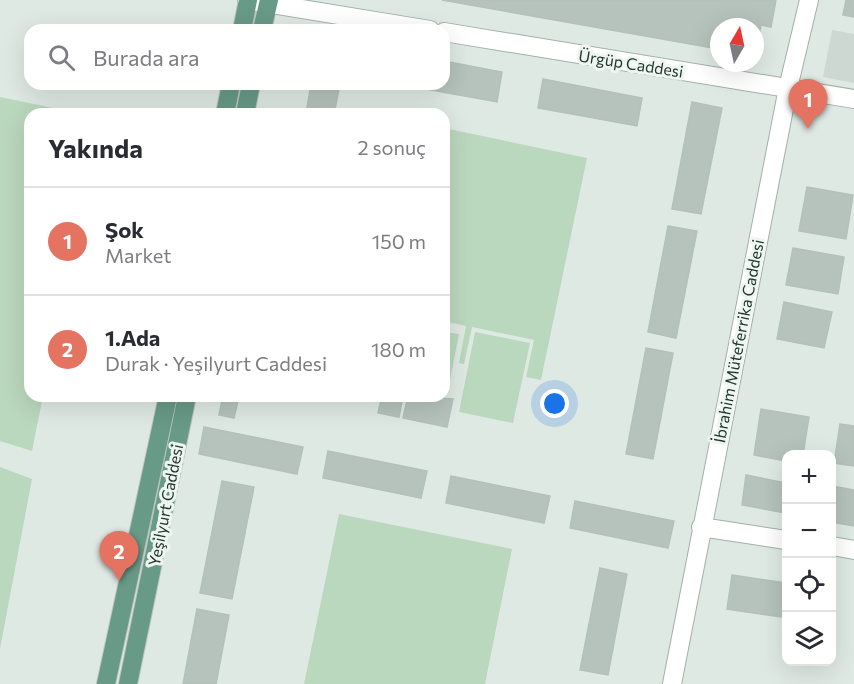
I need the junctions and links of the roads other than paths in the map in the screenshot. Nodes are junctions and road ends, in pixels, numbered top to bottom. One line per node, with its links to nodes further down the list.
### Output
1 (248, 0): 3 (street); 4 (main road)
2 (809, 0): 8 (street, İbrahim Müteferrika Caddesi)
3 (268, 2): 5 (main road); 6 (street)
4 (243, 24)
5 (263, 24)
6 (395, 24)
7 (450, 33): 8 (street, Ürgüp Caddesi)
8 (788, 88): 11 (street, Ürgüp Caddesi); 18 (street, İbrahim Müteferrika Caddesi)
9 (230, 90): 12 (main road)
10 (250, 90): 13 (main road)
11 (854, 99)
12 (226, 108)
13 (246, 108)
14 (167, 402): 16 (main road, Yeşilyurt Caddesi)
15 (185, 402): 17 (main road, Yeşilyurt Caddesi)
16 (154, 460): 17 (main road); 22 (main road, Yeşilyurt Caddesi)
17 (174, 465): 23 (main road, Yeşilyurt Caddesi)
18 (701, 527): 19 (street); 24 (street, İbrahim Müteferrika Caddesi)
19 (782, 539)
20 (836, 547): 21 (street)
21 (854, 550)
22 (106, 684)
23 (128, 684)
24 (672, 684)

